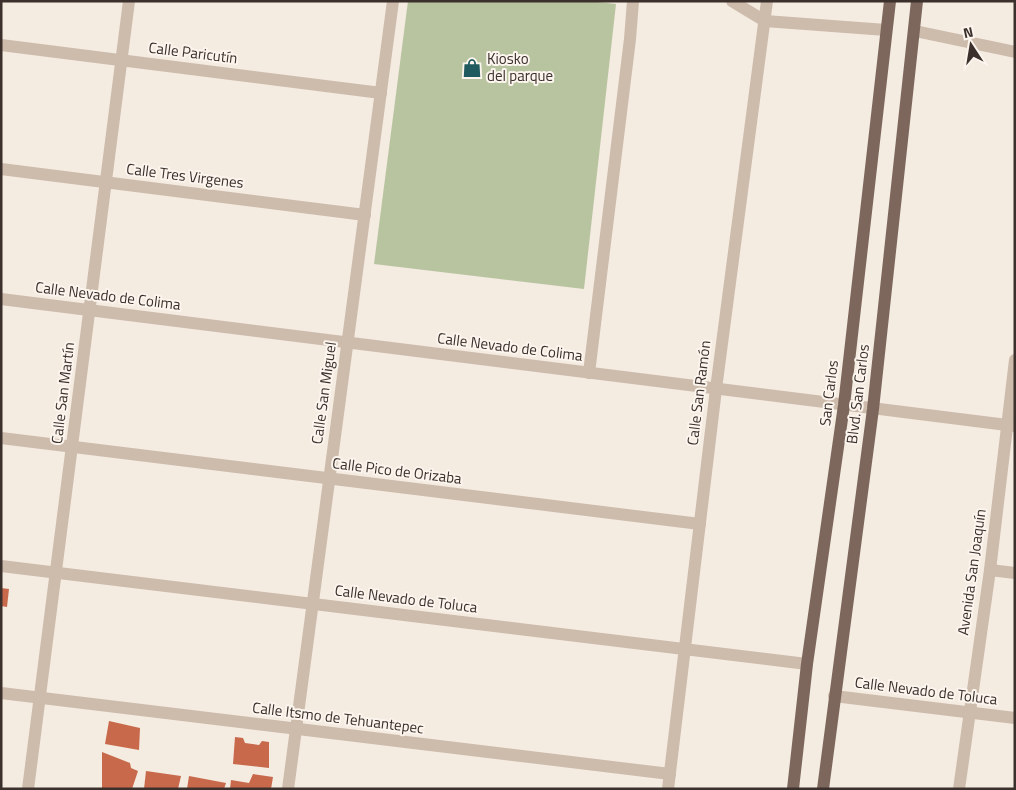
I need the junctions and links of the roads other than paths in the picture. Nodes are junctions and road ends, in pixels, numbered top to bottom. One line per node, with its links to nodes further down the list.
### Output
1 (129, 1): 13 (street, Calle San Martín)
2 (393, 1): 14 (street, Calle San Miguel)
3 (633, 1): 22 (street)
4 (732, 1): 8 (street)
5 (768, 1): 8 (street, Calle San Ramón)
6 (890, 1): 9 (main road, San Carlos)
7 (917, 1): 10 (main road, Blvd. San Carlos)
8 (765, 21): 9 (street); 23 (street, Calle San Ramón)
9 (886, 30): 24 (main road, San Carlos)
10 (914, 31): 12 (street); 25 (main road, Blvd. San Carlos)
11 (1, 45): 13 (street, Calle Paricutín)
12 (1015, 52)
13 (122, 60): 14 (street, Calle Paricutín); 16 (street, Calle San Martín)
14 (381, 93): 17 (street, Calle San Miguel)
15 (1, 169): 16 (street, Calle Tres Virgenes)
16 (106, 182): 17 (street, Calle Tres Virgenes); 19 (street, Calle San Martín)
17 (364, 215): 20 (street, Calle San Miguel)
18 (1, 299): 19 (street, Calle Nevado de Colima)
19 (90, 310): 20 (street, Calle Nevado de Colima); 28 (street, Calle San Martín)
20 (348, 342): 22 (street, Calle Nevado de Colima); 29 (street, Calle San Miguel)
21 (1015, 360): 26 (street, Avenida San Joaquín)
22 (589, 373): 23 (street, Calle Nevado de Colima)
23 (716, 389): 24 (street, Calle Nevado de Colima); 30 (street, Calle San Ramón)
24 (844, 405): 25 (street, Calle Nevado de Colima); 37 (main road, San Carlos)
25 (873, 408): 26 (street, Calle Nevado de Colima); 39 (main road, Blvd. San Carlos)
26 (1011, 426): 32 (street, Avenida San Joaquín)
27 (1, 438): 28 (street, Calle Pico de Orizaba)
28 (72, 447): 29 (street, Calle Pico de Orizaba); 33 (street, Calle San Martín)
29 (329, 479): 30 (street, Calle Pico de Orizaba); 35 (street, Calle San Miguel)
30 (700, 524): 36 (street, Calle San Ramón)
31 (1, 566): 33 (street, Calle Nevado de Toluca)
32 (990, 570): 34 (street); 41 (street, Avenida San Joaquín)
33 (56, 572): 35 (street, Calle Nevado de Toluca); 40 (street, Calle San Martín)
34 (1015, 573)
35 (313, 604): 36 (street, Calle Nevado de Toluca); 43 (street, Calle San Miguel)
36 (685, 649): 37 (street, Calle Nevado de Toluca); 44 (street, Calle San Ramón)
37 (807, 664): 48 (main road, San Carlos)
38 (1, 693): 40 (street, Calle Itsmo de Tehuantepec)
39 (834, 696): 41 (street, Calle Nevado de Toluca); 49 (main road, Blvd. San Carlos)
40 (40, 698): 43 (street, Calle Itsmo de Tehuantepec); 45 (street, Calle San Martín)
41 (969, 712): 42 (street, Calle Nevado de Toluca); 50 (street, Avenida San Joaquín)
42 (1015, 718)
43 (296, 729): 44 (street, Calle Itsmo de Tehuantepec); 46 (street, Calle San Miguel)
44 (670, 774): 47 (street, Calle San Ramón)
45 (28, 789)
46 (288, 789)
47 (668, 789)
48 (793, 789)
49 (823, 789)
50 (959, 789)

